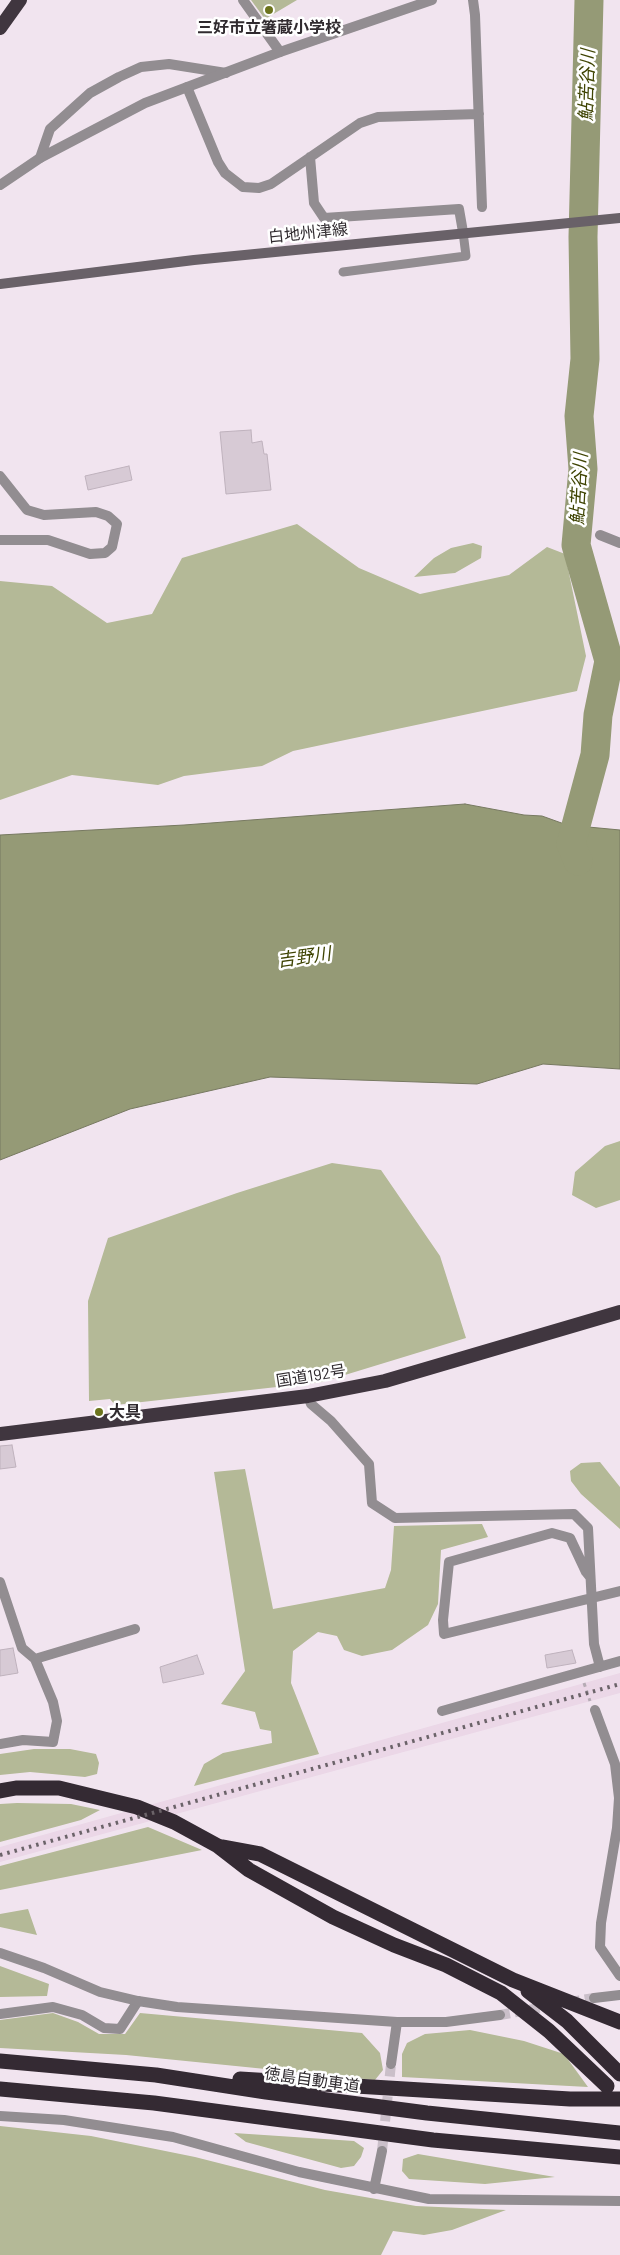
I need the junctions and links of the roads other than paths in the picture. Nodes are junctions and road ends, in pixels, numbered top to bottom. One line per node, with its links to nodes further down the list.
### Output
1 (20, 0): 5 (highway)
2 (244, 0): 6 (street)
3 (432, 0): 6 (street)
4 (473, 0): 9 (street)
5 (0, 28)
6 (280, 52): 7 (street)
7 (226, 73): 8 (street); 11 (street)
8 (187, 88): 10 (street); 11 (street)
9 (479, 114): 10 (street); 13 (street)
10 (310, 157): 15 (street)
11 (40, 158): 12 (street)
12 (0, 185)
13 (482, 207)
14 (620, 218): 15 (main road, 白地州津線)
15 (464, 232): 16 (lane); 17 (main road, 白地州津線)
16 (343, 272)
17 (0, 284)
18 (0, 476): 20 (street)
19 (600, 535): 21 (street)
20 (0, 540)
21 (620, 543)
22 (620, 1312): 23 (highway, 国道192号)
23 (308, 1396): 24 (highway, 国道192号); 25 (street)
24 (0, 1434)
25 (591, 1577): 28 (street); 28 (street)
26 (0, 1582): 30 (street)
27 (620, 1591): 28 (street)
28 (592, 1598): 32 (street)
29 (135, 1629): 30 (street)
30 (35, 1659): 35 (street)
31 (620, 1661): 32 (street)
32 (600, 1667): 34 (street)
33 (595, 1710): 37 (street)
34 (442, 1711)
35 (0, 1744)
36 (0, 1791): 38 (highway)
37 (619, 1798): 40 (street)
38 (218, 1846): 41 (highway); 53 (highway)
39 (0, 1953): 44 (street)
40 (620, 1976)
41 (513, 1980): 48 (highway); 51 (highway)
42 (620, 1995): 43 (street)
43 (594, 1998)
44 (138, 2001): 45 (street); 47 (street)
45 (0, 2014)
46 (500, 2015): 47 (street)
47 (396, 2022): 50 (street)
48 (620, 2022)
49 (0, 2061): 52 (highway, 徳島自動車道)
50 (391, 2064)
51 (620, 2074)
52 (156, 2075): 55 (highway); 57 (highway, 徳島自動車道)
53 (606, 2086)
54 (0, 2089): 59 (highway)
55 (620, 2099)
56 (0, 2116): 60 (street)
57 (620, 2133)
58 (382, 2151): 60 (street)
59 (620, 2157)
60 (374, 2189): 61 (street)
61 (620, 2201)

